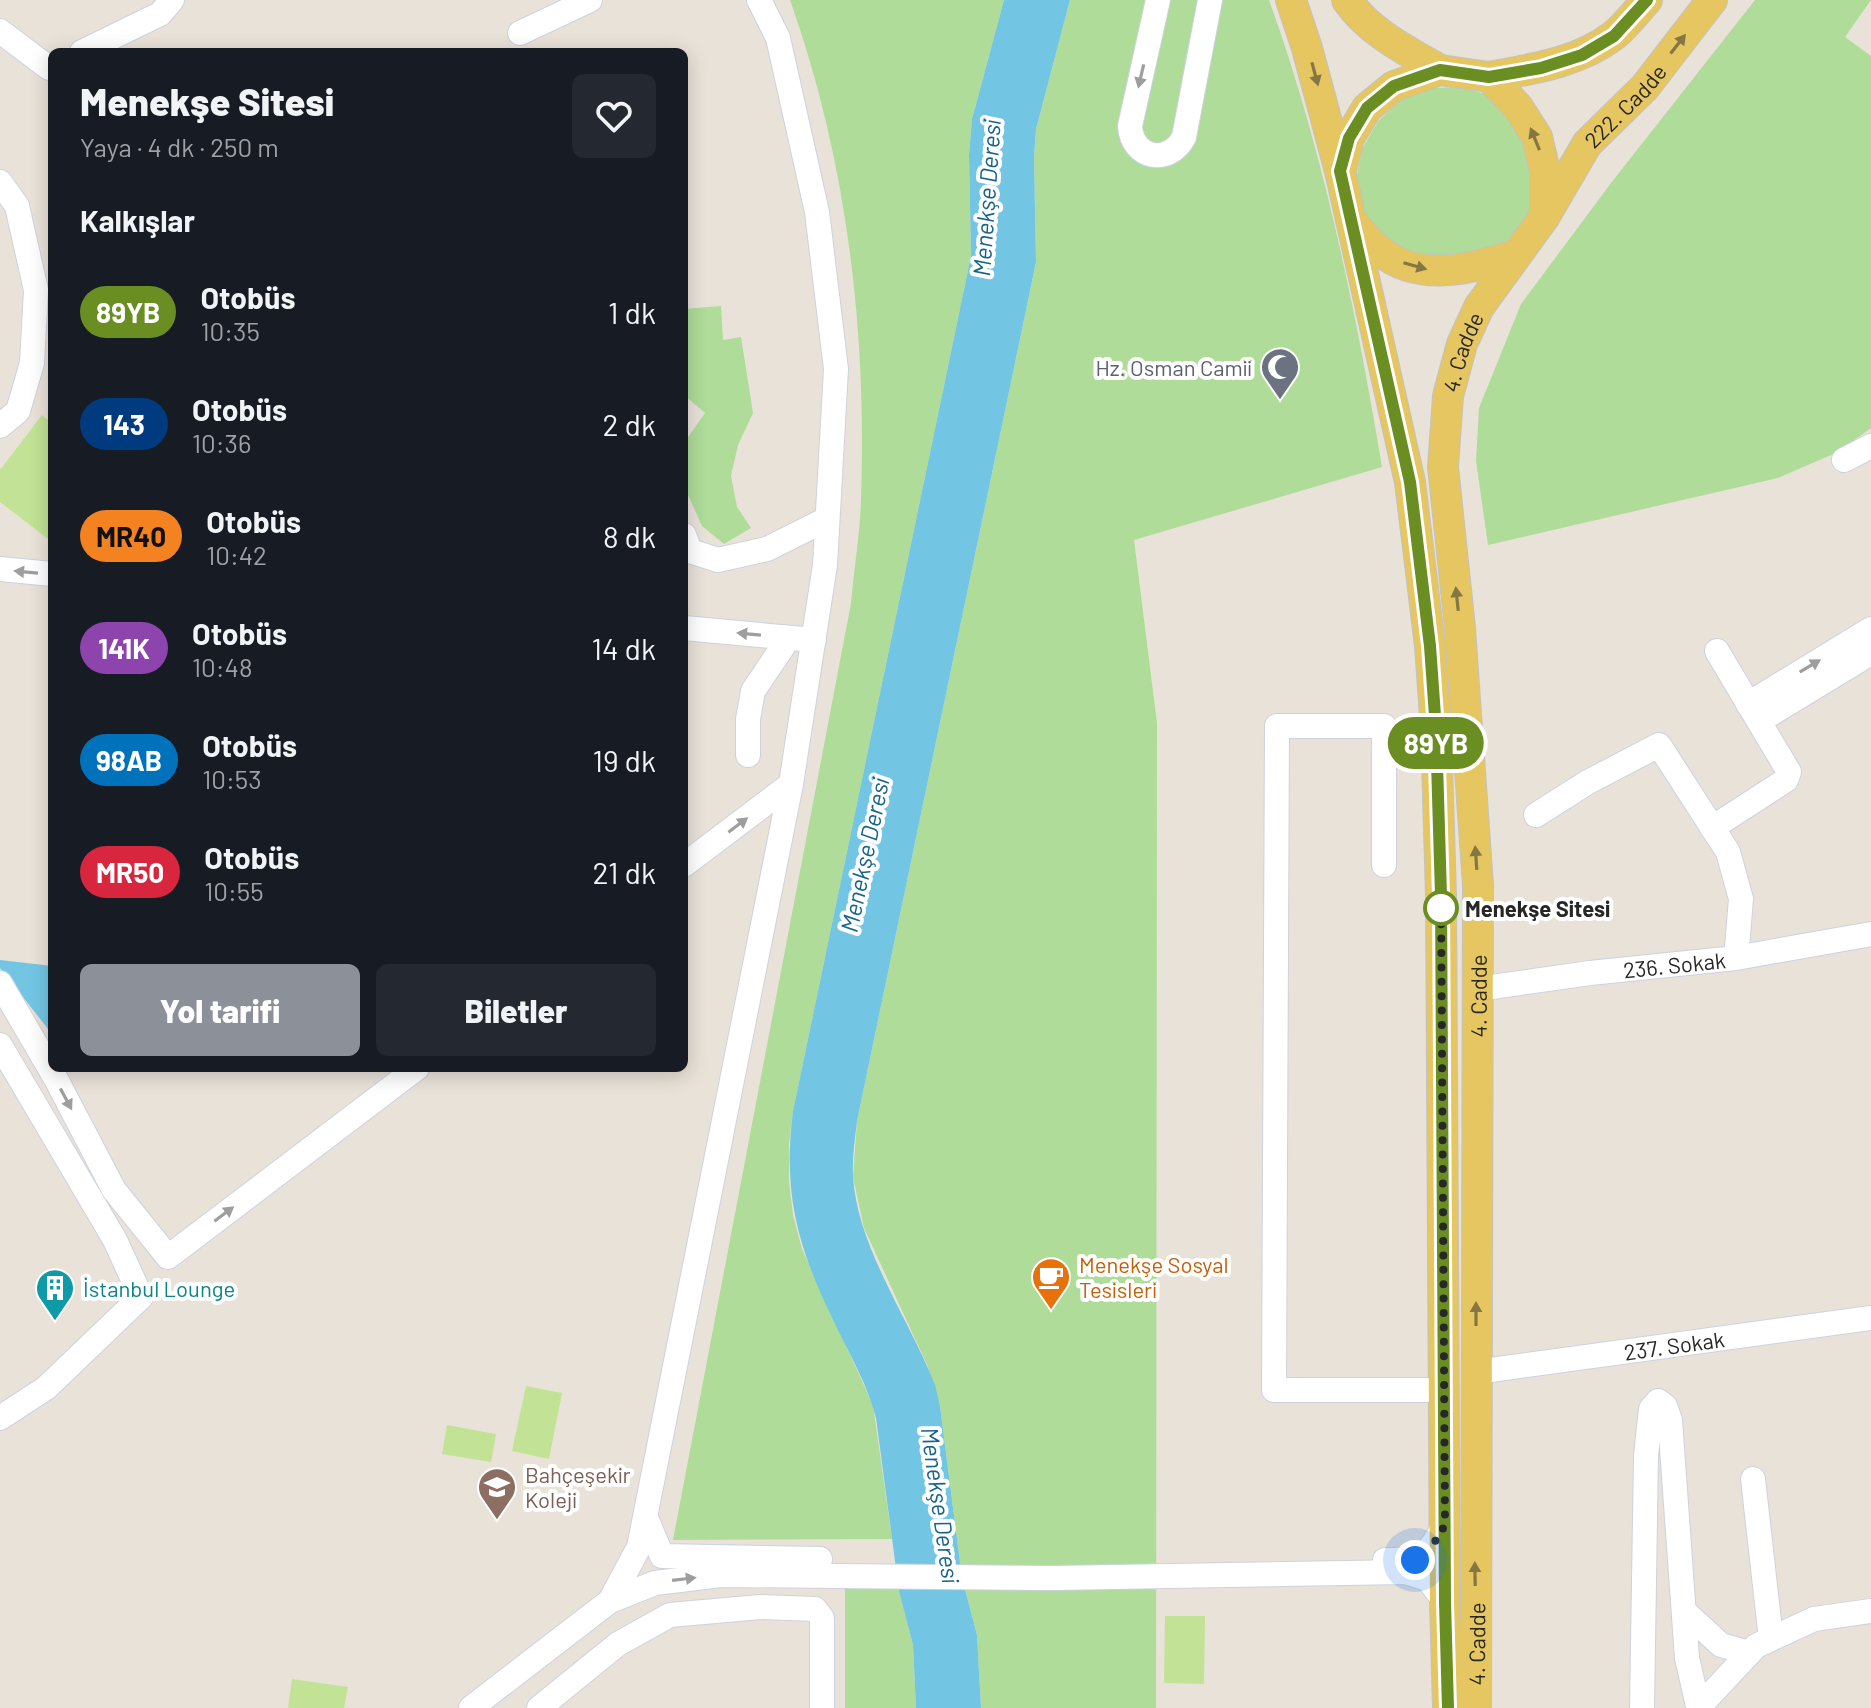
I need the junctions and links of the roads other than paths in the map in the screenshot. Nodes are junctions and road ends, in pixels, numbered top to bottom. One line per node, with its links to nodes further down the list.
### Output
1 (172, 0): 12 (street)
2 (590, 0): 11 (street)
3 (759, 0): 24 (street)
4 (1158, 0): 5 (street, one-way to 5)
5 (1210, 0)
6 (1291, 0): 16 (main road, one-way to 16)
7 (1347, 0): 14 (main road)
8 (1647, 0): 15 (main road)
9 (1712, 0): 18 (main road, 222. Cadde, one-way to 9)
10 (0, 31): 13 (street)
11 (520, 33)
12 (90, 48)
13 (48, 67)
14 (1440, 70): 15 (main road); 16 (main road)
15 (1489, 77): 18 (main road, one-way to 15)
16 (1340, 171): 19 (main road)
17 (0, 182): 21 (street)
18 (1545, 216): 20 (main road)
19 (1352, 222): 20 (main road, one-way to 20); 51 (main road, 4. Cadde)
20 (1516, 255): 44 (main road, 4. Cadde, one-way to 20)
21 (0, 426)
22 (1871, 446): 23 (street)
23 (1844, 460)
24 (827, 519): 25 (street); 31 (street)
25 (688, 546)
26 (0, 569): 27 (street, one-way to 26)
27 (48, 574)
28 (688, 628): 30 (street, one-way to 28)
29 (1871, 629): 34 (street, one-way to 29)
30 (783, 637): 31 (street); 35 (street)
31 (814, 640): 36 (street)
32 (1717, 651): 34 (street)
33 (1871, 653): 34 (street)
34 (1754, 712): 38 (street)
35 (748, 755)
36 (791, 784): 39 (street, one-way to 36); 54 (street)
37 (1536, 815): 38 (street)
38 (1712, 828): 42 (street)
39 (688, 862)
40 (1384, 865): 51 (street)
41 (1871, 934): 42 (street, 236. Sokak)
42 (1736, 958): 44 (street, 236. Sokak)
43 (0, 983): 46 (street, one-way to 46)
44 (1478, 989): 50 (main road, 4. Cadde, one-way to 44)
45 (0, 1045): 52 (street)
46 (48, 1065)
47 (52, 1072): 48 (street, one-way to 48)
48 (412, 1072)
49 (1871, 1318): 50 (street, 237. Sokak)
50 (1476, 1372): 71 (main road, 4. Cadde, one-way to 50)
51 (1445, 1390): 55 (main road, 4. Cadde)
52 (0, 1418)
53 (1753, 1479): 64 (street)
54 (646, 1518): 56 (street); 59 (street)
55 (1445, 1525): 58 (street); 61 (main road, 4. Cadde)
56 (662, 1556): 57 (street); 59 (street)
57 (877, 1568): 58 (street); 60 (street, one-way to 57)
58 (997, 1570): 61 (street)
59 (626, 1572): 60 (street)
60 (610, 1601): 67 (street)
61 (1445, 1602): 70 (main road, 4. Cadde)
62 (1684, 1611): 65 (street); 66 (street); 72 (street)
63 (1871, 1611): 64 (street)
64 (1771, 1639): 65 (street)
65 (1749, 1653): 66 (street)
66 (1698, 1707)
67 (471, 1708)
68 (539, 1708): 69 (street)
69 (822, 1708)
70 (1448, 1708)
71 (1476, 1708)
72 (1642, 1708)

